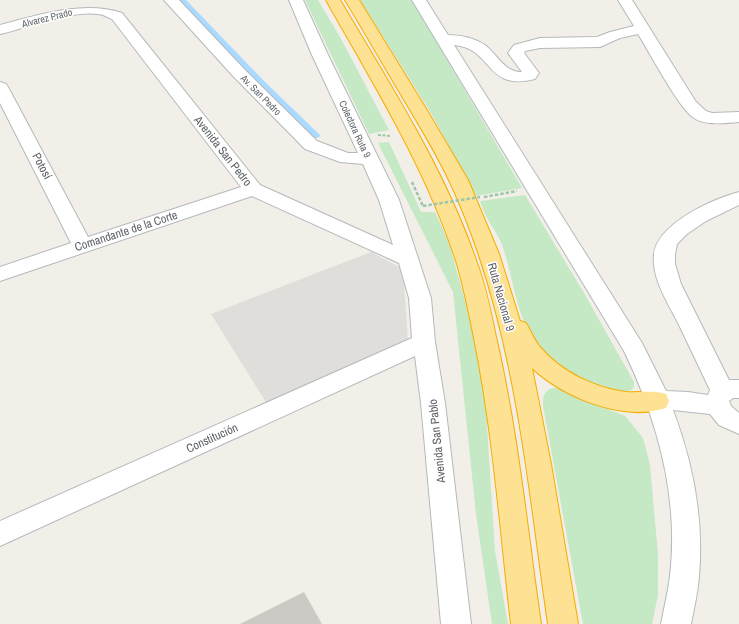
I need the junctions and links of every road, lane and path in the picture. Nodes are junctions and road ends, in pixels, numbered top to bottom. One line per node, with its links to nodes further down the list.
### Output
1 (171, 0): 13 (street, Av. San Pedro)
2 (296, 0): 13 (street, Colectora Ruta 9)
3 (333, 0): 30 (highway, Ruta Nacional 9)
4 (352, 0): 21 (highway, Ruta Nacional 9)
5 (419, 0): 10 (street)
6 (625, 0): 8 (street)
7 (95, 9): 9 (street, Alvarez Prado); 14 (street, Avenida San Pedro)
8 (643, 28): 10 (street); 12 (street)
9 (0, 30)
10 (444, 40): 25 (street)
11 (0, 87): 18 (street, Potosí)
12 (739, 117)
13 (369, 159): 19 (street, Colectora Ruta 9)
14 (253, 189): 18 (street, Comandante de la Corte); 19 (street, Avenida San Pedro)
15 (519, 191): 17 (path, bridge)
16 (739, 198): 24 (street)
17 (423, 206)
18 (83, 246): 20 (street, Comandante de la Corte)
19 (409, 260): 22 (street, Avenida San Pablo)
20 (0, 274)
21 (507, 309): 23 (highway); 27 (highway, Ruta Nacional 9)
22 (424, 342): 28 (street, Constitución); 29 (street, Avenida San Pablo)
23 (567, 381): 25 (highway); 27 (highway)
24 (726, 396): 25 (street); 26 (street)
25 (657, 400): 32 (street)
26 (739, 424)
27 (535, 438): 31 (highway, Ruta Nacional 9)
28 (0, 534)
29 (456, 624)
30 (526, 624)
31 (563, 624)
32 (676, 624)

